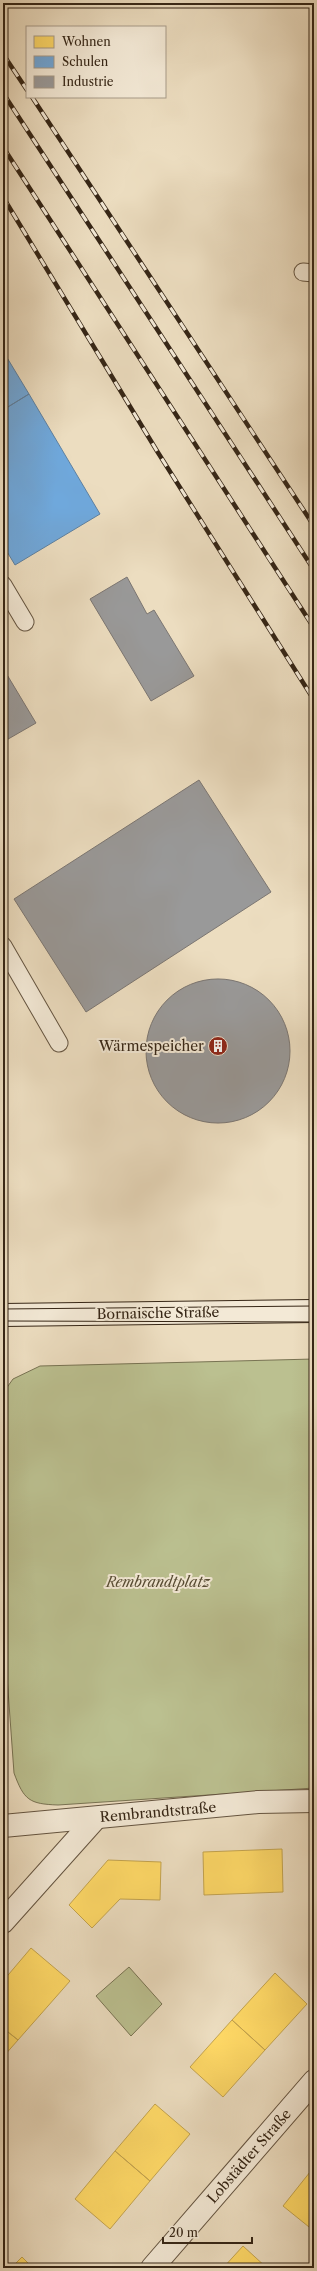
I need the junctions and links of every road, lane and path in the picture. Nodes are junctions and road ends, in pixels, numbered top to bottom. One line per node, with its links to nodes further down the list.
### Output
1 (3, 585): 2 (lane)
2 (25, 622)
3 (3, 946): 4 (lane)
4 (59, 1043)
5 (314, 1311): 6 (street, Bornaische Straße)
6 (3, 1315)
7 (314, 1801): 8 (street, Rembrandtstraße)
8 (96, 1818): 9 (street, Rembrandtstraße); 10 (street)
9 (3, 1826)
10 (3, 1922)
11 (314, 2081): 12 (street, Lobstädter Straße)
12 (152, 2268)

